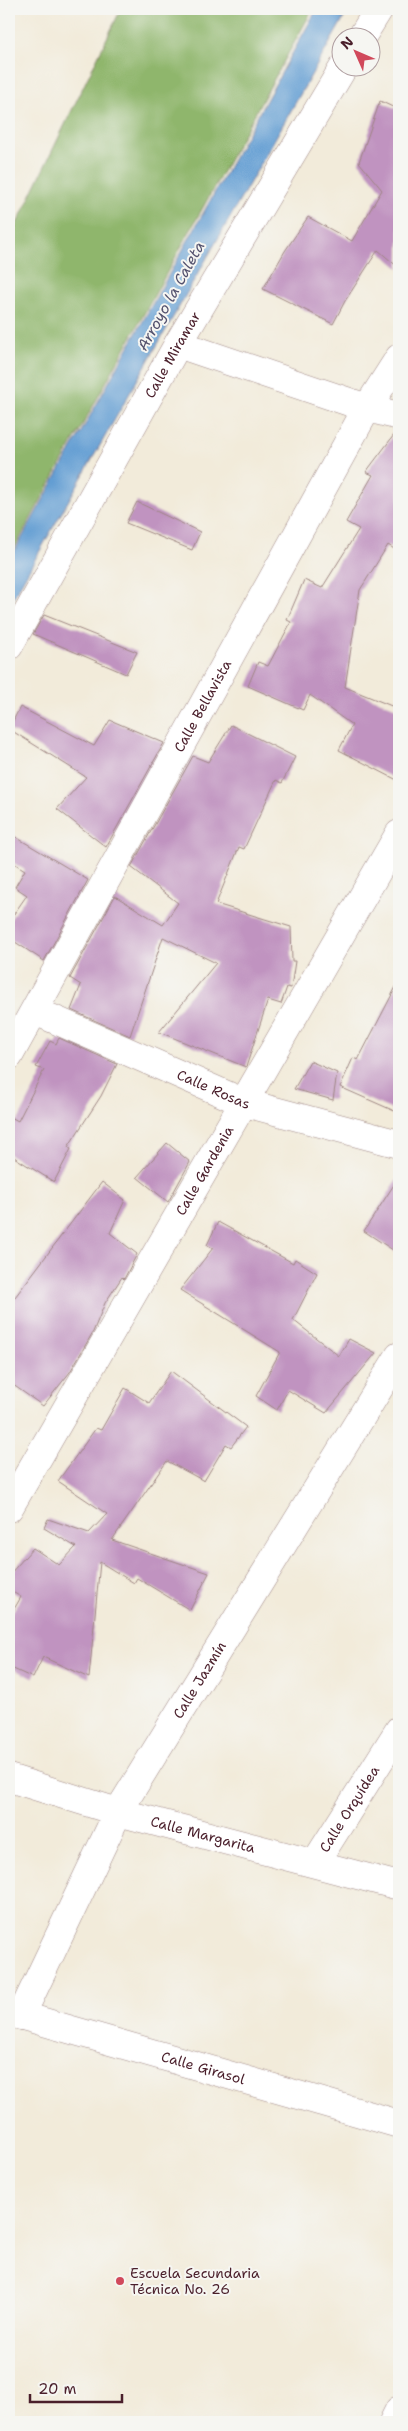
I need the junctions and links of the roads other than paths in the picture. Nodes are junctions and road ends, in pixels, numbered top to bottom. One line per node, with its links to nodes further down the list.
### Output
1 (379, 9): 2 (street)
2 (367, 28)
3 (337, 78): 4 (street, Calle Miramar)
4 (178, 344): 6 (street); 8 (street, Calle Miramar)
5 (399, 358): 6 (street, Calle Bellavista)
6 (367, 408): 7 (street); 10 (street, Calle Bellavista)
7 (399, 416)
8 (9, 646)
9 (399, 834): 12 (street, Calle Gardenia)
10 (35, 1011): 11 (street, Calle Bellavista); 12 (street, Calle Rosas)
11 (12, 1044)
12 (245, 1103): 13 (street, Calle Rosas); 15 (street, Calle Gardenia)
13 (399, 1144)
14 (399, 1356): 18 (street, Calle Jazmín)
15 (9, 1508)
16 (399, 1730): 19 (street, Calle Orquídea)
17 (9, 1778): 18 (street, Calle Margarita)
18 (118, 1812): 19 (street, Calle Margarita); 21 (street, Calle Jazmín)
19 (315, 1863): 20 (street, Calle Margarita)
20 (399, 1886)
21 (15, 2014): 22 (street, Calle Girasol)
22 (399, 2124)
23 (399, 2410): 24 (street)
24 (393, 2422)

